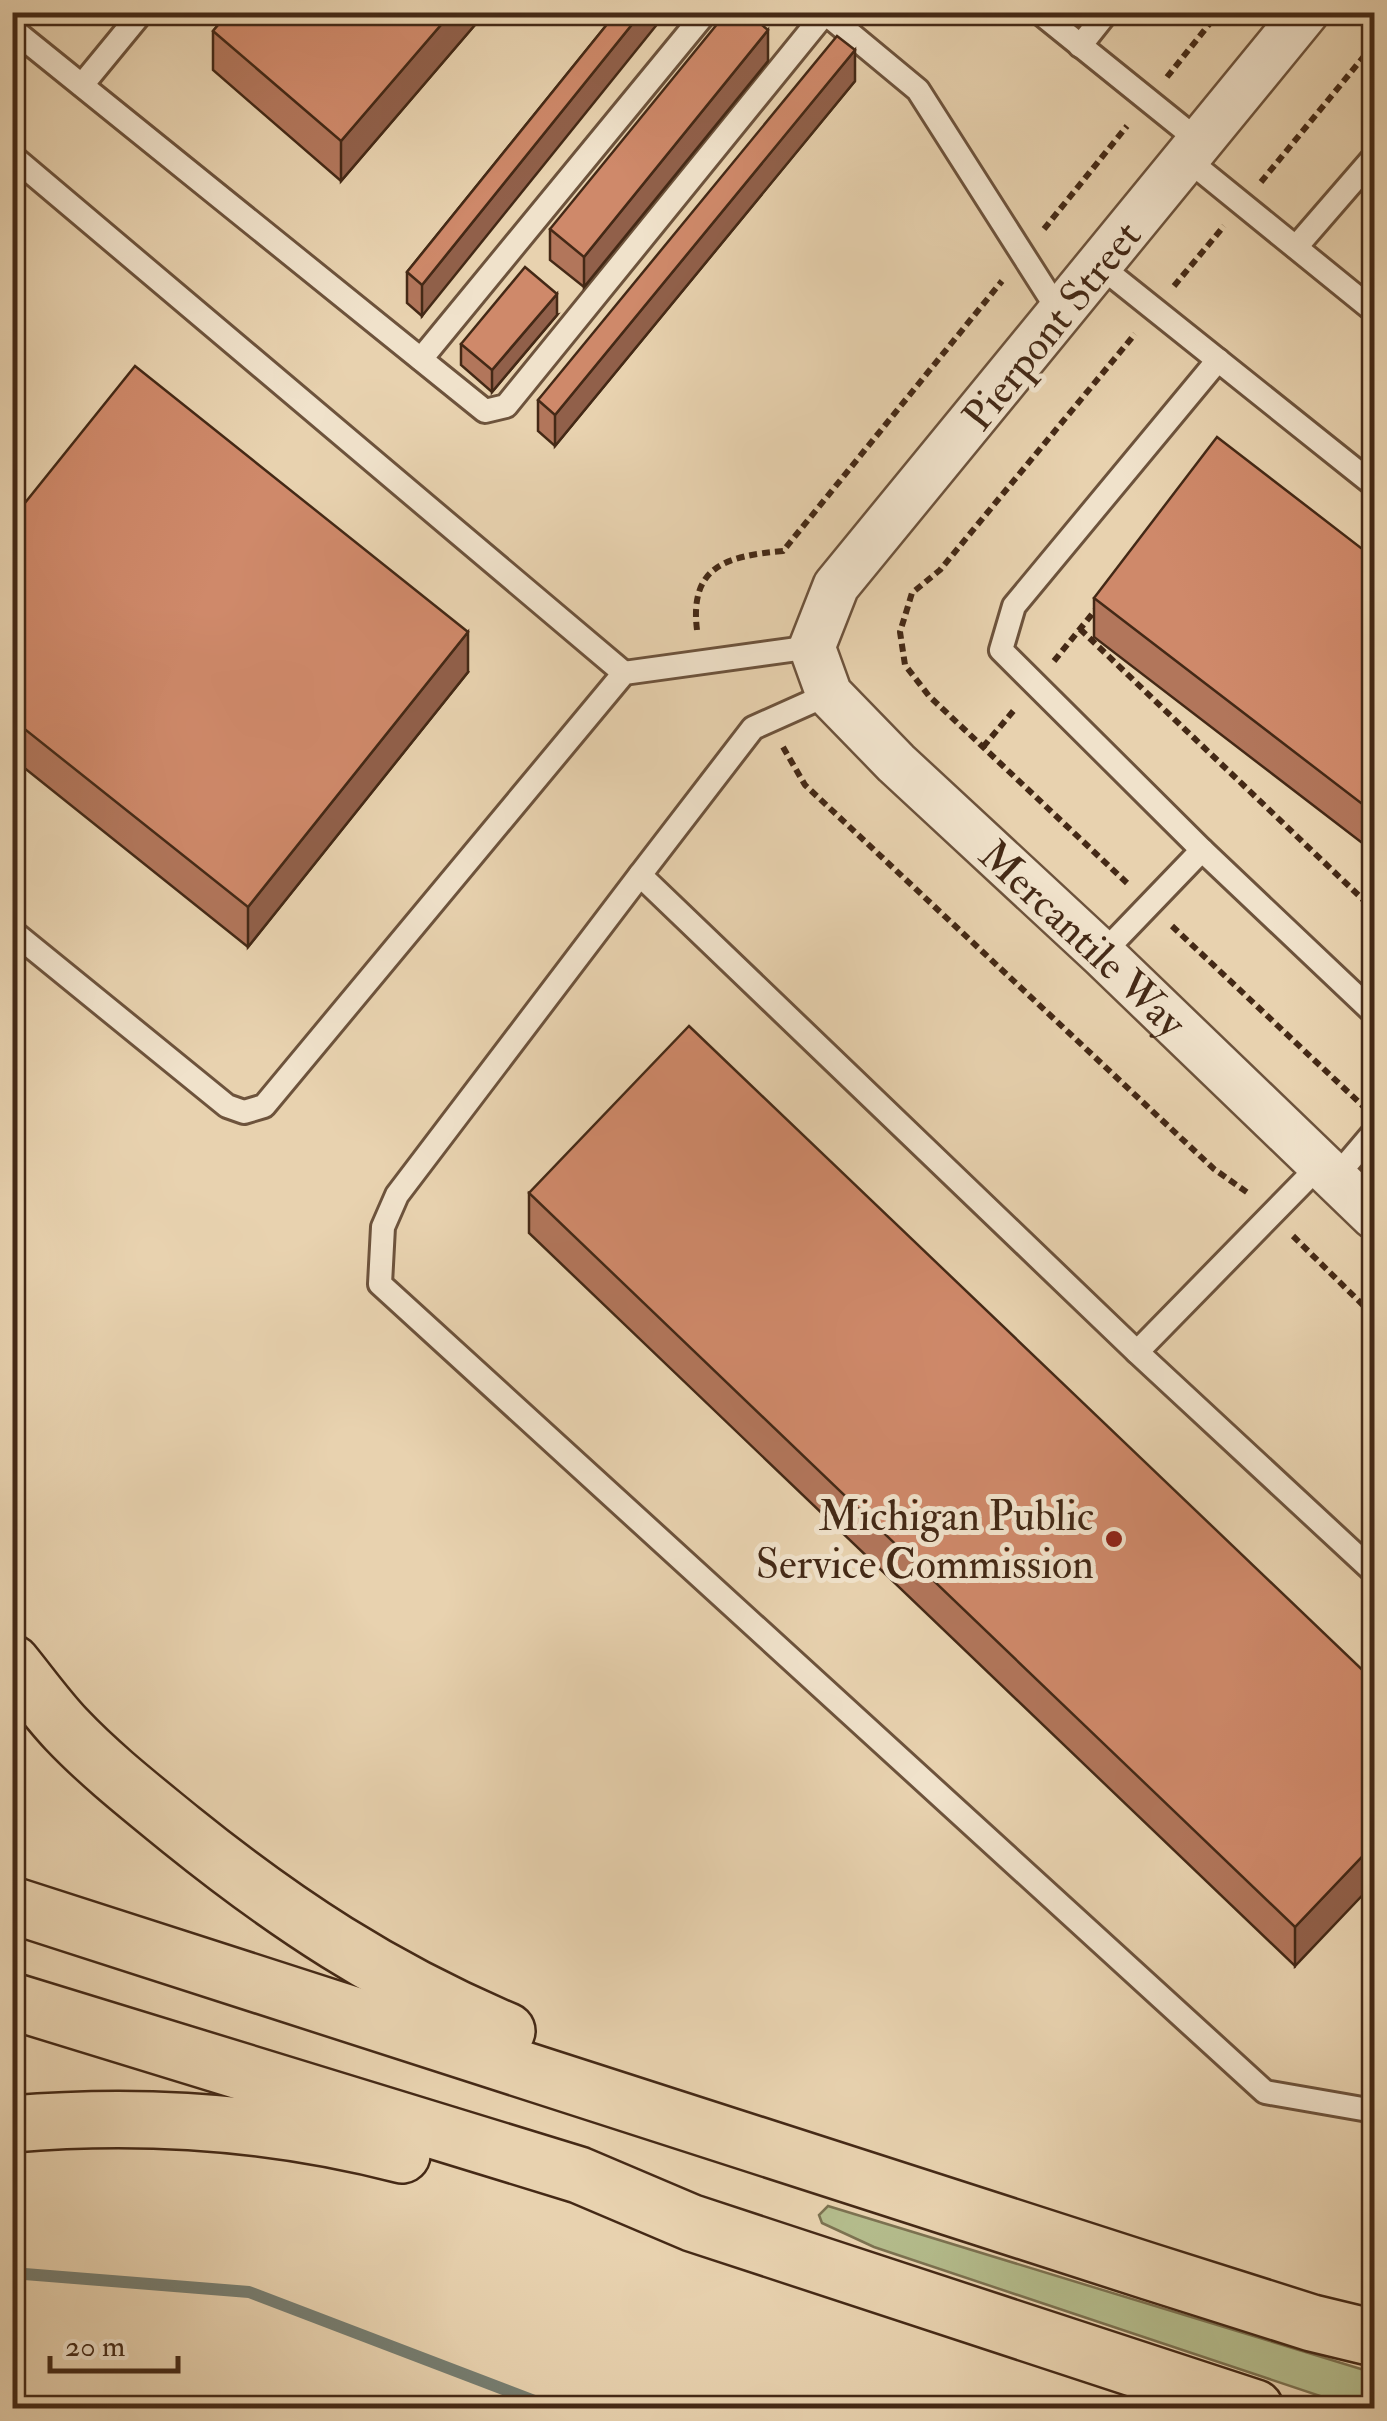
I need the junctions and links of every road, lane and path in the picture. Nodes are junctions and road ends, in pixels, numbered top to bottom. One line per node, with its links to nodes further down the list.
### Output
1 (142, 12): 10 (lane)
2 (706, 12): 20 (lane)
3 (1038, 12): 9 (lane)
4 (1107, 12): 9 (lane)
5 (1306, 12): 11 (street, Pierpont Street)
6 (825, 13): 19 (lane); 20 (lane)
7 (12, 29): 10 (lane)
8 (1374, 44): 14 (path)
9 (1080, 46): 11 (lane)
10 (82, 85): 20 (lane)
11 (1193, 151): 14 (lane); 16 (street, Pierpont Street)
12 (12, 156): 26 (lane)
13 (1374, 157): 15 (lane)
14 (1243, 204): 15 (lane); 17 (path)
15 (1296, 247): 18 (lane)
16 (1100, 266): 17 (lane); 19 (street, Pierpont Street)
17 (1155, 310): 21 (lane); 29 (path)
18 (1374, 311)
19 (1060, 314): 25 (street, Pierpont Street)
20 (421, 359)
21 (1218, 360): 22 (lane); 27 (lane)
22 (1374, 485)
23 (1104, 600): 24 (path)
24 (1080, 629): 27 (path); 33 (path)
25 (812, 647): 26 (lane); 28 (street, Mercantile Way)
26 (624, 672): 34 (lane)
27 (1035, 684): 29 (path); 30 (lane)
28 (829, 694): 31 (lane); 35 (street, Mercantile Way)
29 (983, 747): 32 (path)
30 (1202, 850): 32 (lane); 36 (lane)
31 (640, 875): 41 (lane); 46 (lane)
32 (1149, 904): 35 (lane); 37 (path)
33 (1374, 910)
34 (12, 931)
35 (1102, 954): 39 (street, Mercantile Way)
36 (1374, 1012)
37 (1374, 1117)
38 (1374, 1132): 39 (lane)
39 (1328, 1172): 40 (street, Mercantile Way); 41 (lane)
40 (1374, 1216)
41 (1138, 1352): 42 (lane)
42 (1374, 1572)
43 (12, 1664): 48 (highway)
44 (12, 1905): 48 (highway)
45 (12, 2001): 49 (highway)
46 (1374, 2111)
47 (12, 2124): 49 (highway)
48 (804, 2158): 50 (highway)
49 (692, 2223): 51 (highway)
50 (1374, 2338)
51 (1255, 2408)

